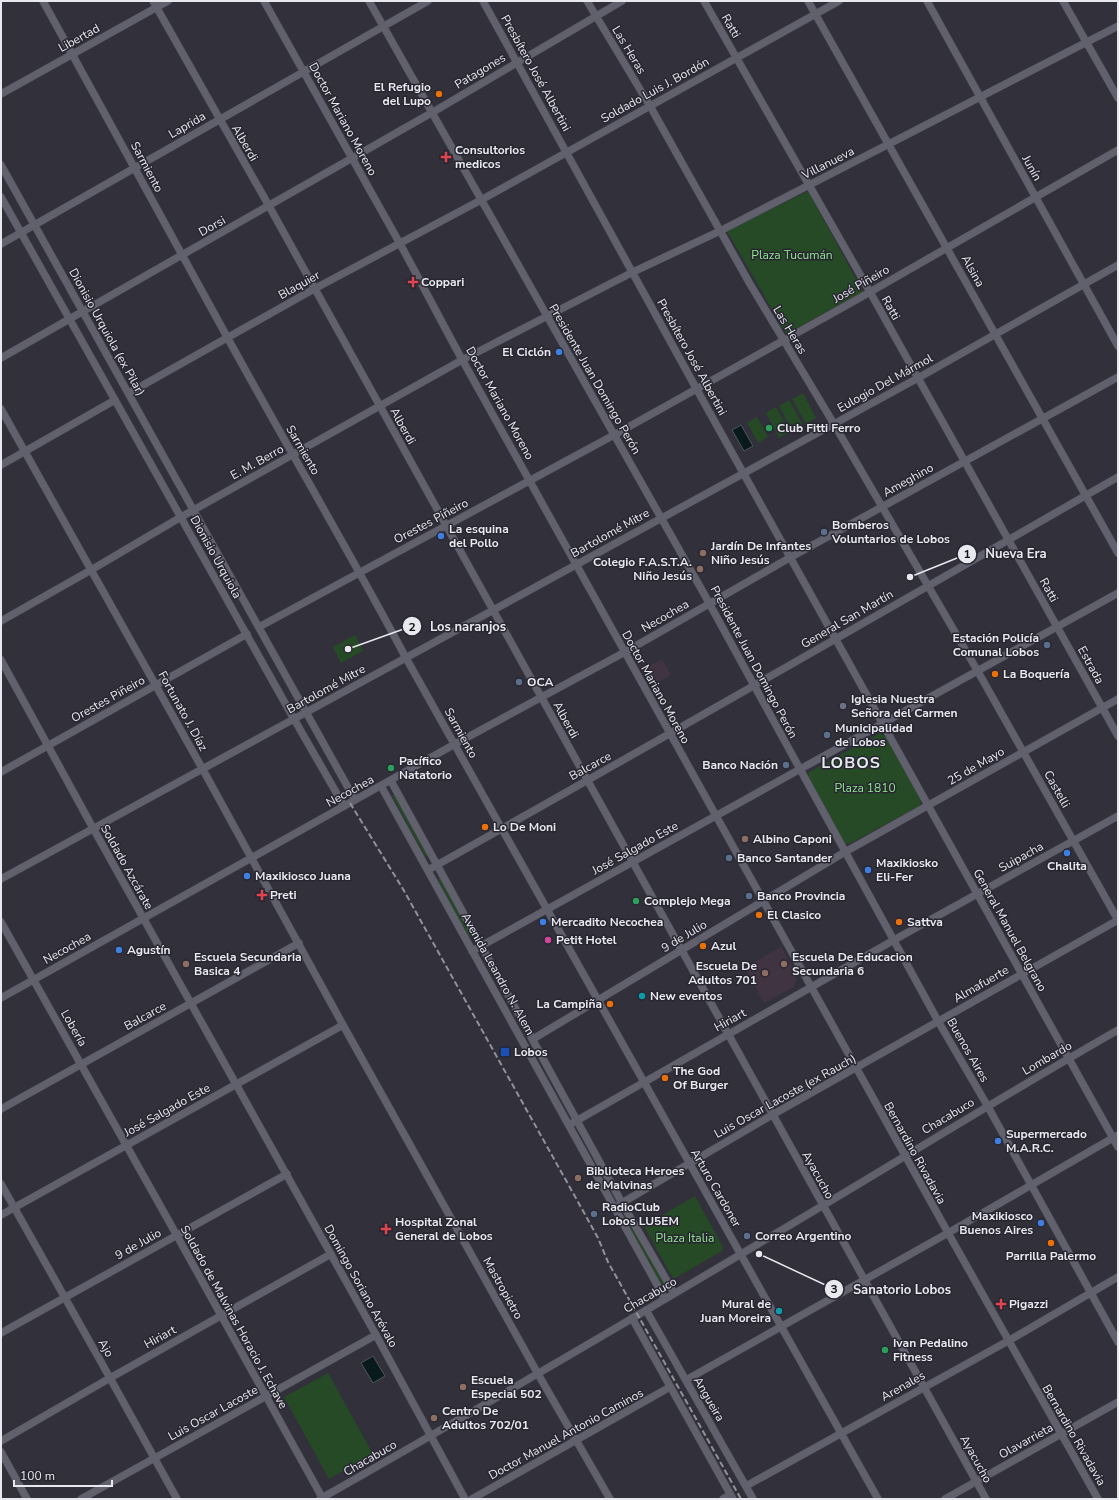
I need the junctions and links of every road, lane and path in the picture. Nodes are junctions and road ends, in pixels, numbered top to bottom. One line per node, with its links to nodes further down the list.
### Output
1 (42, 1): 20 (street, Sarmiento)
2 (168, 1): 14 (street, Libertad)
3 (264, 1): 23 (street, Doctor Mariano Moreno)
4 (370, 1): 17 (street, Presidente Juan Domingo Perón)
5 (428, 1): 17 (street, Laprida)
6 (483, 1): 22 (street, Presbítero José Albertini)
7 (587, 1): 16 (street, Las Heras)
8 (622, 1): 16 (street, Patagones)
9 (704, 1): 21 (street, Ratti)
10 (808, 1): 15 (street, Alsina)
11 (839, 1): 15 (street, Soldado Luis J. Bordón)
12 (927, 1): 25 (street, Junín)
13 (1063, 1): 19 (street)
14 (155, 4): 20 (street, Libertad); 29 (street, Alberdi)
15 (816, 14): 21 (street, Soldado Luis J. Bordón); 30 (street, Alsina)
16 (596, 16): 22 (street, Patagones); 27 (street, Las Heras)
17 (383, 26): 23 (street, Laprida); 28 (street, Presidente Juan Domingo Perón)
18 (1118, 26): 19 (street, Villanueva)
19 (1086, 42): 25 (street, Villanueva); 26 (street)
20 (73, 54): 24 (street, Libertad); 35 (street, Sarmiento)
21 (737, 58): 27 (street, Soldado Luis J. Bordón); 36 (street, Ratti)
22 (516, 63): 28 (street, Patagones); 32 (street, Presbítero José Albertini)
23 (304, 72): 29 (street, Laprida); 33 (street, Doctor Mariano Moreno)
24 (1, 94)
25 (980, 96): 30 (street, Villanueva); 38 (street, Junín)
26 (1118, 98)
27 (650, 106): 32 (street, Soldado Luis J. Bordón); 42 (street, Las Heras)
28 (433, 112): 33 (street, Dorsi); 39 (street, Presidente Juan Domingo Perón)
29 (219, 120): 35 (street, Laprida); 40 (street, Alberdi)
30 (889, 144): 36 (street, Villanueva); 46 (street, Alsina)
31 (1118, 150): 38 (street, José Piñeiro)
32 (567, 151): 39 (street, Soldado Luis J. Bordón); 49 (street, Presbítero José Albertini)
33 (352, 158): 40 (street, Dorsi); 45 (street, Doctor Mariano Moreno)
34 (1, 165): 41 (street, Dionisio Urquiola (ex Pilar))
35 (135, 167): 41 (street, Laprida); 47 (street, Sarmiento)
36 (808, 185): 42 (street, Villanueva); 52 (street, Ratti)
37 (1, 197): 43 (street)
38 (1036, 198): 46 (street, José Piñeiro); 50 (street, Junín)
39 (481, 200): 45 (street, Blaquier); 54 (street, Presidente Juan Domingo Perón)
40 (268, 206): 47 (street, Dorsi); 51 (street, Alberdi)
41 (34, 225): 43 (street, Laprida); 53 (street, Dionisio Urquiola (ex Pilar))
42 (720, 231): 49 (street, Villanueva); 58 (street, Las Heras)
43 (21, 232): 44 (street, Laprida); 55 (street)
44 (1, 244)
45 (400, 244): 51 (street, Blaquier); 61 (street, Doctor Mariano Moreno)
46 (947, 248): 52 (street, José Piñeiro); 56 (street, Alsina)
47 (181, 255): 53 (street, Dorsi); 57 (street, Sarmiento)
48 (1118, 264): 50 (street, Eulogio Del Mármol)
49 (633, 272): 54 (street, Villanueva); 64 (street, Presbítero José Albertini)
50 (1084, 284): 56 (street, Eulogio Del Mármol); 59 (street, Junín)
51 (314, 289): 57 (street, Blaquier); 67 (street, Alberdi)
52 (870, 292): 58 (street, José Piñeiro); 63 (street, Ratti)
53 (83, 311): 55 (street, Dorsi); 65 (street, Dionisio Urquiola (ex Pilar))
54 (547, 315): 61 (street, E. M. Berro); 71 (street, Presidente Juan Domingo Perón)
55 (69, 319): 60 (street, Dorsi); 66 (street, Dionisio Urquiola)
56 (995, 333): 63 (street, Eulogio Del Mármol); 69 (street, Alsina)
57 (227, 338): 65 (street, Blaquier); 73 (street, Sarmiento)
58 (784, 340): 64 (street, José Piñeiro); 70 (street, Las Heras)
59 (1118, 346)
60 (1, 358)
61 (462, 360): 67 (street, E. M. Berro); 78 (street, Doctor Mariano Moreno)
62 (1118, 377): 69 (street, Ameghino)
63 (918, 378): 70 (street, Eulogio Del Mármol); 74 (street, Ratti)
64 (696, 388): 71 (street, José Piñeiro); 76 (street, Presbítero José Albertini)
65 (129, 393): 81 (street, Dionisio Urquiola (ex Pilar))
66 (115, 400): 72 (street); 82 (street, Dionisio Urquiola)
67 (380, 406): 73 (street, E. M. Berro); 84 (street, Alberdi)
68 (1, 409): 72 (street, Fortunato J. Díaz)
69 (1043, 418): 74 (street, Ameghino); 79 (street, Alsina)
70 (834, 424): 76 (street, Eulogio Del Mármol); 80 (street, Las Heras)
71 (614, 434): 78 (street, Orestes Piñeiro); 83 (street, Presidente Juan Domingo Perón)
72 (24, 452): 75 (street); 89 (street, Fortunato J. Díaz)
73 (293, 454): 81 (street, E. M. Berro); 90 (street, Sarmiento)
74 (964, 461): 80 (street, Ameghino); 85 (street, Ratti)
75 (1, 465)
76 (744, 473): 83 (street, Eulogio Del Mármol); 87 (street, Presbítero José Albertini)
77 (1118, 477): 79 (street, General San Martín)
78 (531, 480): 84 (street, Orestes Piñeiro); 88 (street, Doctor Mariano Moreno)
79 (1086, 495): 85 (street, General San Martín); 86 (street, Alsina)
80 (882, 508): 87 (street, Ameghino); 91 (street, Las Heras)
81 (194, 510): 82 (street, E. M. Berro); 97 (street, Dionisio Urquiola)
82 (181, 517): 89 (street, E. M. Berro); 98 (street, Dionisio Urquiola)
83 (661, 517): 88 (street, Bartolomé Mitre); 93 (street, Presidente Juan Domingo Perón)
84 (446, 526): 90 (street, Orestes Piñeiro); 94 (street, Alberdi)
85 (1008, 540): 91 (street, General San Martín); 96 (street, Ratti)
86 (1118, 553)
87 (791, 557): 93 (street, Ameghino); 99 (street, Presbítero José Albertini)
88 (576, 564): 94 (street, Bartolomé Mitre); 100 (street, Doctor Mariano Moreno)
89 (92, 570): 95 (street, E. M. Berro); 104 (street, Fortunato J. Díaz)
90 (360, 572): 97 (street, Orestes Piñeiro); 101 (street, Sarmiento)
91 (928, 586): 99 (street, General San Martín); 103 (street, Las Heras)
92 (1118, 593): 96 (street, José Salgado Este)
93 (710, 603): 100 (street, Necochea); 105 (street, Presidente Juan Domingo Perón)
94 (493, 611): 101 (street, Bartolomé Mitre); 106 (street, Alberdi)
95 (1, 621)
96 (1057, 626): 103 (street, José Salgado Este); 108 (street, Estrada)
97 (259, 627): 109 (street, Dionisio Urquiola)
98 (246, 634): 104 (street, Orestes Piñeiro); 110 (street, Dionisio Urquiola)
99 (835, 638): 105 (street, General San Martín); 111 (street, Presbítero José Albertini)
100 (624, 652): 106 (street, Necochea); 112 (street, Doctor Mariano Moreno)
101 (406, 658): 109 (street, Bartolomé Mitre); 114 (street, Sarmiento)
102 (1, 660): 115 (street, Soldado Azcárate)
103 (977, 670): 111 (street, José Salgado Este); 116 (street, Castelli)
104 (156, 685): 115 (street, Orestes Piñeiro); 117 (street, Fortunato J. Díaz)
105 (754, 686): 112 (street, Balcarce); 118 (street, Presidente Juan Domingo Perón)
106 (541, 698): 114 (street, Necochea); 121 (street, Alberdi)
107 (1118, 699): 108 (street, 25 de Mayo)
108 (1102, 708): 113 (street, Estrada); 116 (street, 25 de Mayo)
109 (307, 712): 110 (street, Bartolomé Mitre); 123 (street, Dionisio Urquiola)
110 (294, 719): 117 (street, Bartolomé Mitre); 124 (street, Dionisio Urquiola)
111 (882, 724): 118 (street, José Salgado Este); 125 (street, General Manuel Belgrano)
112 (670, 734): 121 (street, Balcarce); 126 (street, Doctor Mariano Moreno)
113 (1118, 736)
114 (456, 744): 120 (street, Necochea); 129 (street, Sarmiento)
115 (48, 745): 119 (street, Orestes Piñeiro); 128 (street, Soldado Azcárate)
116 (1024, 752): 125 (street, 25 de Mayo); 130 (street, Castelli)
117 (202, 768): 128 (street, Bartolomé Mitre); 132 (street, Fortunato J. Díaz)
118 (800, 769): 126 (street, José Salgado Este); 131 (street, Buenos Aires)
119 (1, 772)
120 (391, 781): 122 (street, Necochea); 134 (street, Avenida Leandro N. Alem)
121 (586, 781): 129 (street, Balcarce); 133 (street, Alberdi)
122 (381, 786): 123 (street, Necochea); 135 (street, Avenida Leandro N. Alem)
123 (355, 800): 124 (street, Necochea)
124 (344, 806): 132 (street, Necochea)
125 (928, 806): 131 (street, 25 de Mayo); 137 (street, General Manuel Belgrano)
126 (716, 816): 133 (street, José Salgado Este); 138 (street, Bernardino Rivadavia)
127 (1118, 816): 130 (street, Suipacha)
128 (93, 828): 136 (street, Bartolomé Mitre); 140 (street, Soldado Azcárate)
129 (501, 828): 134 (street, Balcarce); 139 (street, Sarmiento)
130 (1073, 840): 137 (street, Suipacha); 141 (street, Castelli)
131 (845, 852): 138 (street, 9 de Julio); 143 (street, Buenos Aires)
132 (252, 858): 140 (street, Necochea); 144 (street, Fortunato J. Díaz)
133 (632, 862): 139 (street, José Salgado Este); 147 (street, Ayacucho)
134 (437, 865): 135 (street, Balcarce); 145 (street, Avenida Leandro N. Alem)
135 (428, 870): 146 (street, Avenida Leandro N. Alem)
136 (1, 879)
137 (978, 894): 143 (street, Suipacha); 148 (street, General Manuel Belgrano)
138 (764, 902): 147 (street, 9 de Julio); 150 (street, Bernardino Rivadavia)
139 (547, 909): 145 (street, José Salgado Este); 152 (street, Arturo Cardoner)
140 (144, 919): 149 (street, Necochea); 153 (street, Soldado Azcárate)
141 (1118, 920): 148 (street, Almafuerte)
142 (1, 922): 149 (street, Lobería)
143 (894, 940): 150 (street, Hiriart); 156 (street, Buenos Aires)
144 (299, 944): 153 (street, Balcarce); 157 (street, Fortunato J. Díaz)
145 (481, 946): 146 (street, José Salgado Este); 154 (street, Avenida Leandro N. Alem)
146 (472, 951): 155 (street, Avenida Leandro N. Alem)
147 (681, 951): 152 (street, 9 de Julio); 159 (street, Ayacucho)
148 (1022, 973): 156 (street, Almafuerte); 162 (street, General Manuel Belgrano)
149 (33, 979): 151 (street, Necochea); 163 (street, Lobería)
150 (811, 988): 159 (street, Hiriart); 165 (street, Bernardino Rivadavia)
151 (1, 998)
152 (598, 999): 160 (street, 9 de Julio); 166 (street, Arturo Cardoner)
153 (191, 1003): 163 (street, Balcarce); 167 (street, Soldado Azcárate)
154 (520, 1016): 155 (street); 160 (street, Avenida Leandro N. Alem)
155 (511, 1021): 164 (street, Avenida Leandro N. Alem)
156 (938, 1021): 165 (street, Luis Oscar Lacoste (ex Rauch)); 168 (street, Buenos Aires)
157 (343, 1025): 167 (street, José Salgado Este); 204 (street, Mastropietro)
158 (1118, 1030): 162 (street, Lombardo)
159 (727, 1034): 166 (street, Hiriart); 170 (street, Ayacucho)
160 (533, 1038): 161 (street, Avenida Leandro N. Alem)
161 (544, 1058): 164 (street); 171 (street, Avenida Leandro N. Alem)
162 (1069, 1058): 168 (street, Lombardo); 173 (street, General Manuel Belgrano)
163 (82, 1064): 169 (street, Balcarce); 174 (street, Lobería)
164 (535, 1064): 172 (street, Avenida Leandro N. Alem)
165 (856, 1069): 170 (street, Luis Oscar Lacoste (ex Rauch)); 176 (street, Bernardino Rivadavia)
166 (645, 1082): 171 (street, Hiriart); 177 (street, Arturo Cardoner)
167 (236, 1084): 174 (street, José Salgado Este); 178 (street, Domingo Soriano Arévalo)
168 (988, 1106): 176 (street, Chacabuco); 180 (street, Buenos Aires)
169 (1, 1109)
170 (772, 1115): 177 (street, Luis Oscar Lacoste (ex Rauch)); 182 (street, Ayacucho)
171 (577, 1120): 172 (street, Hiriart); 181 (street, Avenida Leandro N. Alem)
172 (569, 1125): 183 (street, Avenida Leandro N. Alem)
173 (1115, 1136): 175 (street, General Manuel Belgrano); 180 (street)
174 (126, 1145): 184 (street, José Salgado Este); 187 (street, Soldado de Malvinas Horacio J. Echave)
175 (1118, 1147)
176 (904, 1156): 182 (street, Chacabuco); 186 (street, Bernardino Rivadavia)
177 (689, 1163): 181 (street, Luis Oscar Lacoste (ex Rauch)); 189 (street, Arturo Cardoner)
178 (287, 1174): 187 (street, 9 de Julio); 188 (street, Domingo Soriano Arévalo)
179 (1, 1184): 184 (street, Ajo)
180 (1030, 1184): 186 (street); 193 (street, Buenos Aires)
181 (622, 1203): 183 (street, Luis Oscar Lacoste (ex Rauch)); 192 (street, Avenida Leandro N. Alem)
182 (822, 1206): 189 (street, Chacabuco); 191 (street, Ayacucho)
183 (614, 1207): 195 (street, Avenida Leandro N. Alem)
184 (14, 1208): 185 (street, José Salgado Este); 194 (street, Ajo)
185 (1, 1215)
186 (948, 1233): 191 (street); 202 (street, Bernardino Rivadavia)
187 (175, 1236): 194 (street, 9 de Julio); 197 (street, Soldado de Malvinas Horacio J. Echave)
188 (331, 1254): 197 (street, Hiriart); 201 (street, Domingo Soriano Arévalo)
189 (741, 1254): 192 (street, Chacabuco); 199 (street, Arturo Cardoner)
190 (1118, 1278): 193 (street, Arenales)
191 (864, 1280): 199 (street); 208 (street, Ayacucho)
192 (674, 1293): 195 (street, Chacabuco)
193 (1091, 1293): 202 (street, Arenales); 203 (street, Buenos Aires)
194 (65, 1297): 200 (street, 9 de Julio); 205 (street, Ajo)
195 (665, 1299): 196 (street, Chacabuco)
196 (646, 1310): 198 (street, Chacabuco); 206 (street, Angueira)
197 (220, 1316): 205 (street, Hiriart); 209 (street, Soldado de Malvinas Horacio J. Echave)
198 (632, 1318): 204 (street, Chacabuco); 207 (street)
199 (782, 1326): 206 (street); 211 (street, Arturo Cardoner)
200 (1, 1333)
201 (376, 1335): 209 (street, Luis Oscar Lacoste); 213 (street, Domingo Soriano Arévalo)
202 (1008, 1341): 208 (street, Arenales); 212 (street, Bernardino Rivadavia)
203 (1118, 1342)
204 (538, 1374): 213 (street, Chacabuco); 214 (street, Mastropietro)
205 (110, 1378): 215 (street, Hiriart); 217 (street, Ajo)
206 (686, 1380): 219 (street, Angueira)
207 (670, 1387): 214 (street, Doctor Manuel Antonio Caminos); 220 (street)
208 (924, 1388): 211 (street, Arenales); 218 (street, Ayacucho)
209 (266, 1397): 217 (street, Luis Oscar Lacoste); 224 (street, Soldado de Malvinas Horacio J. Echave)
210 (1118, 1402): 212 (street, Olavarrieta)
211 (841, 1434): 219 (street, Arenales); 230 (street, Arturo Cardoner)
212 (1061, 1434): 218 (street, Olavarrieta); 233 (street, Bernardino Rivadavia)
213 (430, 1436): 224 (street, Chacabuco); 225 (street, Domingo Soriano Arévalo)
214 (577, 1440): 226 (street, Doctor Manuel Antonio Caminos); 227 (street, Mastropietro)
215 (1, 1441)
216 (1, 1452): 221 (street)
217 (155, 1458): 222 (street, Luis Oscar Lacoste); 223 (street, Ajo)
218 (976, 1482): 231 (street, Olavarrieta); 232 (street, Ayacucho)
219 (746, 1486): 229 (street, Angueira)
220 (731, 1497): 228 (street)
221 (28, 1499)
222 (82, 1499)
223 (177, 1499)
224 (322, 1499)
225 (465, 1499)
226 (472, 1499)
227 (610, 1499)
228 (722, 1499)
229 (753, 1499)
230 (878, 1499)
231 (944, 1499)
232 (986, 1499)
233 (1098, 1499)

